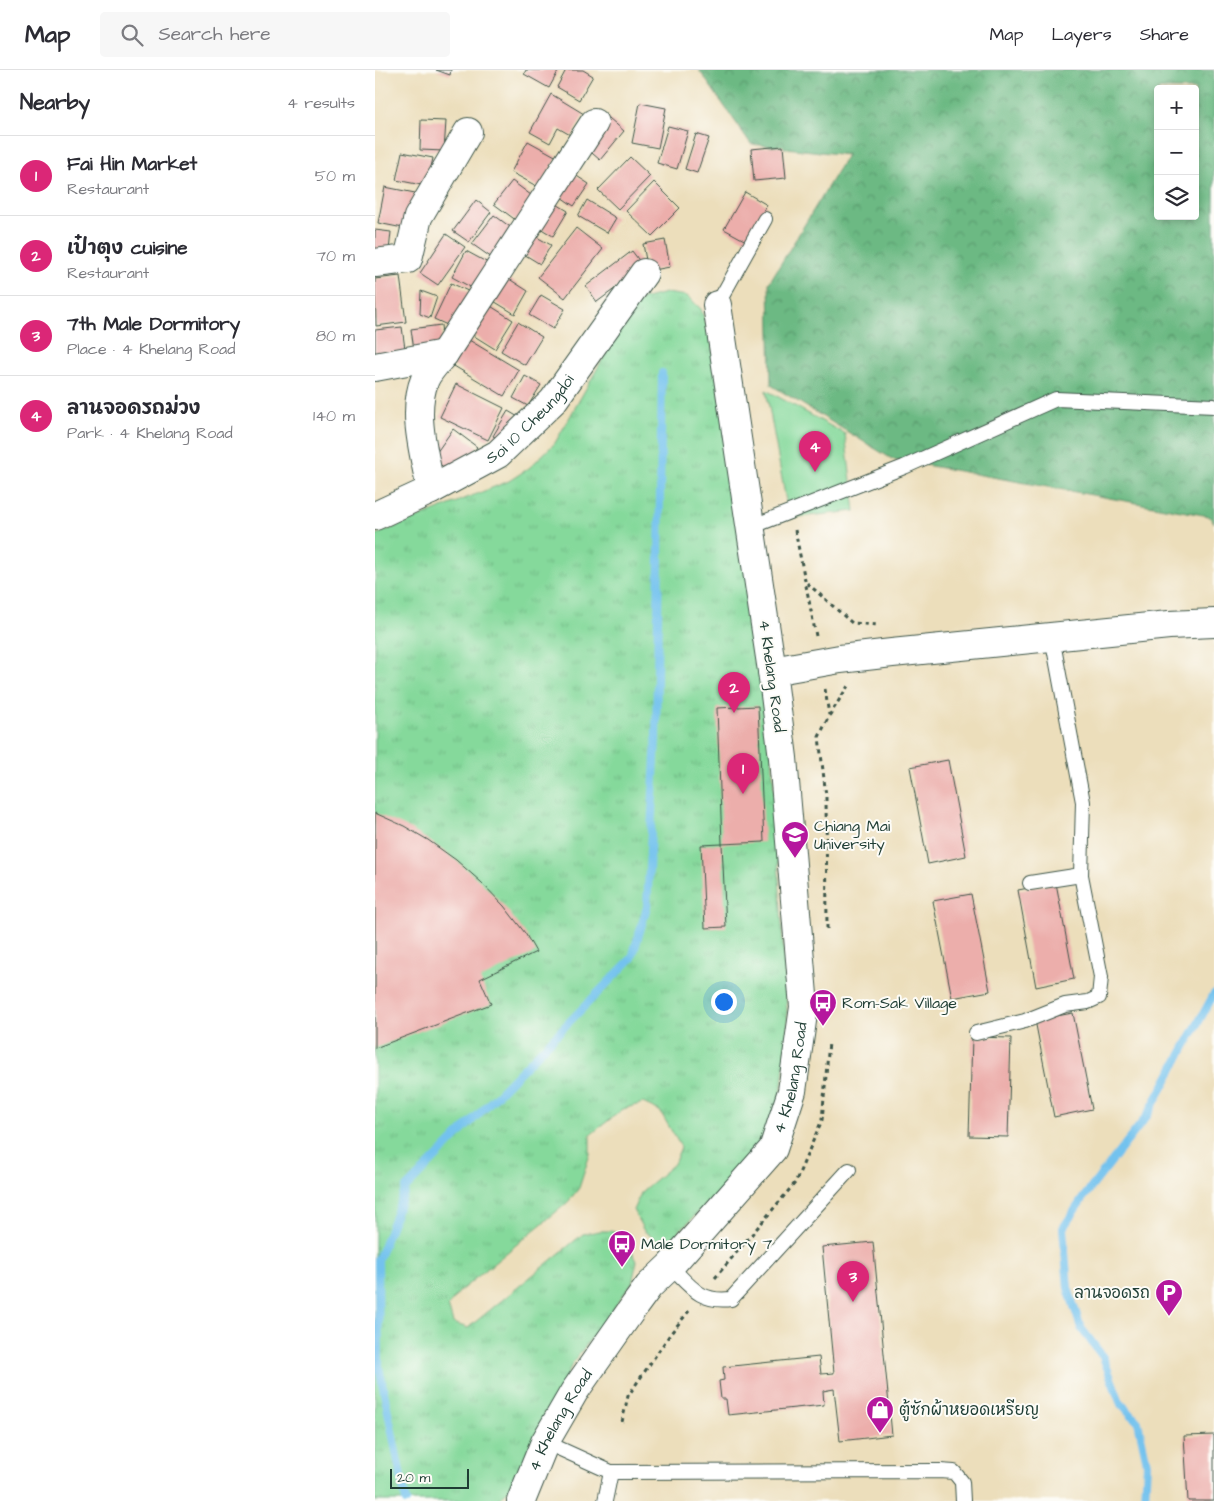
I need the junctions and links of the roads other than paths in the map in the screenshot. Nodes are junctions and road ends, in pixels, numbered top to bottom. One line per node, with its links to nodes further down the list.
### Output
1 (594, 122): 7 (street)
2 (468, 132): 4 (street)
3 (765, 219): 6 (lane)
4 (375, 263)
5 (644, 273): 10 (street, Soi 10 Cheungdoi)
6 (717, 305): 12 (street, 4 Khelang Road)
7 (444, 354): 8 (street); 10 (street)
8 (375, 367)
9 (1214, 406): 12 (lane)
10 (431, 490): 11 (street, Soi 10 Cheungdoi)
11 (375, 516)
12 (751, 527): 15 (street, 4 Khelang Road)
13 (1214, 623): 14 (street)
14 (1052, 637): 15 (street); 16 (lane)
15 (773, 671): 20 (street, 4 Khelang Road)
16 (1081, 875): 17 (lane); 18 (lane)
17 (1030, 883)
18 (976, 1033)
19 (849, 1170): 20 (lane)
20 (670, 1266): 21 (street, 4 Khelang Road)
21 (545, 1442): 22 (lane); 23 (street, 4 Khelang Road)
22 (611, 1472): 24 (lane); 25 (lane)
23 (521, 1501)
24 (605, 1501)
25 (963, 1501)

